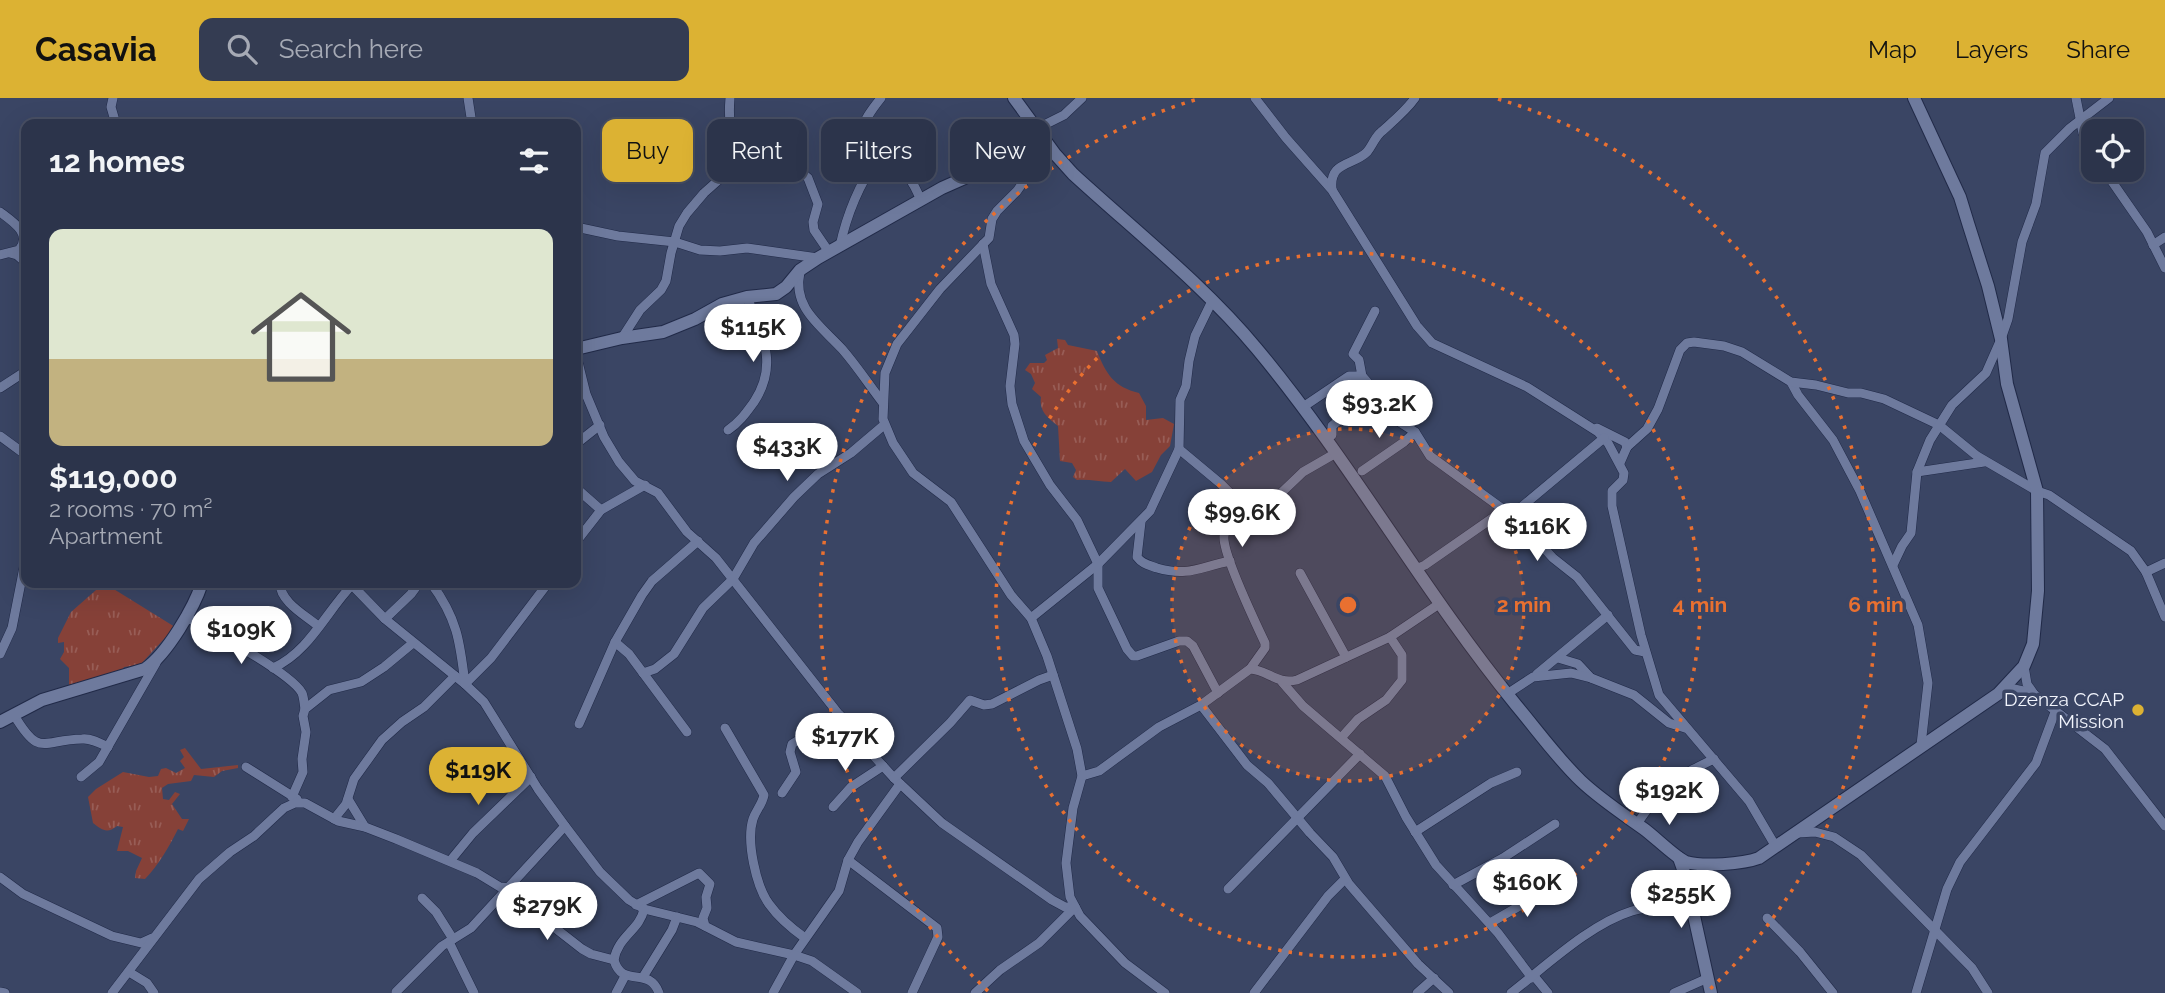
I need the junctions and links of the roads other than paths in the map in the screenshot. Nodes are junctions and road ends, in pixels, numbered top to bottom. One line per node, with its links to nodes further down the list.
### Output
1 (113, 98): 12 (street)
2 (468, 98): 13 (street)
3 (730, 98): 14 (street)
4 (881, 98): 15 (street)
5 (1014, 98): 16 (street)
6 (1082, 98): 18 (street)
7 (1255, 98): 27 (street)
8 (1415, 98): 27 (street)
9 (1914, 98): 43 (street)
10 (2076, 98): 17 (street)
11 (2109, 98): 17 (street)
12 (115, 119)
13 (471, 119)
14 (730, 119)
15 (865, 119)
16 (1029, 119)
17 (2080, 121): 43 (street)
18 (1050, 122)
19 (1050, 148): 20 (street)
20 (1055, 154): 34 (street); 40 (street)
21 (807, 177): 36 (street)
22 (716, 182): 33 (street)
23 (910, 182): 28 (street)
24 (958, 182): 28 (street)
25 (2113, 182): 35 (street)
26 (862, 183): 36 (street)
27 (1332, 191): 55 (street)
28 (921, 200): 36 (street)
29 (0, 212): 31 (street)
30 (581, 229): 33 (street)
31 (21, 232)
32 (2165, 237): 35 (street)
33 (675, 242): 36 (street); 42 (street)
34 (983, 244): 50 (street); 82 (street)
35 (2153, 245): 37 (street)
36 (829, 252): 38 (street)
37 (2165, 268)
38 (800, 270): 39 (street); 50 (street)
39 (747, 297): 42 (street); 57 (street)
40 (1212, 301): 51 (street); 64 (street)
41 (1375, 311): 46 (street)
42 (622, 338): 44 (street)
43 (2001, 339): 56 (street); 72 (street)
44 (581, 350)
45 (21, 375): 49 (street)
46 (1362, 376): 51 (street); 52 (street)
47 (581, 378): 53 (street)
48 (1791, 382): 56 (street); 63 (street); 83 (street)
49 (0, 388)
50 (883, 403): 54 (street)
51 (1303, 408): 61 (street)
52 (1387, 414): 58 (street); 61 (street)
53 (600, 425): 62 (street); 71 (street)
54 (884, 425): 87 (street); 100 (street)
55 (1589, 425): 60 (street); 63 (street)
56 (1939, 425): 67 (street); 70 (street)
57 (728, 430)
58 (1415, 432): 69 (street); 75 (street)
59 (0, 436): 65 (street)
60 (1604, 438): 68 (street); 75 (street)
61 (1326, 439): 66 (street)
62 (581, 440)
63 (1627, 447): 68 (street)
64 (1179, 449): 76 (street); 77 (street)
65 (21, 451)
66 (1336, 453): 76 (street); 84 (street)
67 (1987, 462): 70 (street); 72 (street)
68 (1620, 463): 108 (street)
69 (1362, 471)
70 (1917, 472): 83 (street)
71 (645, 485): 74 (street); 79 (street)
72 (2037, 491): 85 (street); 113 (street)
73 (581, 492): 74 (street)
74 (601, 510): 78 (street)
75 (1508, 512): 84 (street); 97 (street)
76 (1235, 516): 80 (street)
77 (1141, 522): 80 (street); 82 (street)
78 (581, 536)
79 (698, 541): 87 (street); 104 (street)
80 (1230, 561): 115 (street)
81 (2165, 563): 85 (street)
82 (1098, 564): 100 (street); 123 (street)
83 (1893, 565): 138 (street)
84 (1416, 569): 96 (street)
85 (2146, 572): 99 (street)
86 (1300, 573): 109 (street)
87 (733, 579): 116 (street); 131 (street)
88 (21, 582): 107 (street)
89 (200, 588): 98 (street)
90 (280, 588): 102 (street)
91 (348, 588): 102 (street)
92 (355, 588): 101 (street)
93 (415, 588): 101 (street)
94 (435, 588): 122 (street)
95 (544, 588): 122 (street)
96 (1439, 604): 103 (street); 124 (street)
97 (1608, 615): 106 (street); 108 (street)
98 (185, 617): 111 (street); 114 (street)
99 (2165, 617)
100 (1031, 618): 117 (street)
101 (385, 619): 105 (street)
102 (318, 626): 114 (street)
103 (1390, 637): 109 (street); 137 (street)
104 (615, 642): 116 (street); 133 (street)
105 (413, 643): 118 (street); 128 (street)
106 (1572, 646): 110 (street); 112 (street)
107 (0, 652)
108 (1646, 652): 134 (street)
109 (1346, 657): 121 (street)
110 (1558, 659): 112 (street); 119 (street)
111 (156, 661): 130 (street); 139 (street)
112 (1578, 664): 120 (street)
113 (2024, 666): 125 (street); 126 (street)
114 (273, 668): 128 (street)
115 (1250, 669): 121 (street); 123 (street)
116 (643, 673): 136 (street)
117 (1052, 675): 145 (street); 148 (street)
118 (455, 676): 122 (street); 151 (street)
119 (1533, 677): 120 (street); 124 (street)
120 (1591, 678): 134 (street)
121 (1282, 682): 137 (street)
122 (465, 684): 147 (street)
123 (1218, 693): 127 (street)
124 (1507, 694): 157 (street)
125 (1998, 694): 126 (street); 138 (street)
126 (2034, 694): 129 (street)
127 (1201, 705): 145 (street); 155 (street)
128 (305, 709): 150 (street)
129 (2055, 712): 158 (street); 181 (street)
130 (14, 715): 132 (street); 139 (street)
131 (840, 715): 142 (street); 149 (street)
132 (0, 722)
133 (579, 724)
134 (1685, 728): 141 (street)
135 (725, 729): 183 (street)
136 (687, 732)
137 (1341, 738): 140 (street)
138 (1920, 745): 162 (street)
139 (108, 747): 146 (street)
140 (1360, 754): 155 (street); 161 (street)
141 (1714, 759): 157 (street); 163 (street)
142 (883, 766): 148 (street); 153 (street)
143 (246, 767): 150 (street)
144 (1517, 772): 161 (street)
145 (1082, 776): 176 (street)
146 (81, 777)
147 (531, 777): 160 (street); 166 (street)
148 (897, 781): 165 (street); 176 (street)
149 (782, 793)
150 (292, 797): 152 (street)
151 (348, 799): 154 (street); 159 (street)
152 (305, 803): 154 (street); 182 (street)
153 (833, 807)
154 (334, 819): 159 (street)
155 (1297, 819): 168 (street); 171 (street)
156 (1555, 824): 169 (street)
157 (1637, 824): 164 (street)
158 (2165, 826)
159 (365, 827): 166 (street)
160 (565, 827): 170 (street); 175 (street)
161 (1415, 832): 169 (street)
162 (1794, 833): 163 (street); 181 (street)
163 (1776, 847): 164 (street)
164 (1679, 858): 174 (street)
165 (848, 860): 183 (street); 201 (street)
166 (450, 861): 170 (street)
167 (0, 877): 182 (street)
168 (1345, 879): 191 (street); 204 (street)
169 (1453, 885): 179 (street)
170 (510, 887): 184 (street); 186 (street)
171 (1228, 889)
172 (1549, 890): 179 (street)
173 (422, 898): 184 (street)
174 (1691, 904): 190 (street); 192 (street)
175 (640, 907): 177 (street); 180 (street); 186 (street)
176 (1075, 907): 202 (street); 203 (street)
177 (677, 917): 180 (street); 189 (street)
178 (1767, 918): 211 (street)
179 (1490, 923): 190 (street)
180 (705, 926): 185 (street)
181 (1935, 931): 212 (street); 213 (street)
182 (152, 938): 187 (street)
183 (805, 938): 185 (street)
184 (451, 940): 193 (street); 196 (street)
185 (794, 955): 199 (street); 200 (street)
186 (614, 960): 188 (street)
187 (129, 972): 194 (street); 195 (street)
188 (625, 976): 189 (street); 197 (street)
189 (643, 977): 198 (street)
190 (1533, 977): 207 (street); 208 (street)
191 (1434, 978): 205 (street); 206 (street)
192 (1708, 978): 209 (street); 210 (street)
193 (396, 992)
194 (112, 993)
195 (154, 993)
196 (474, 993)
197 (616, 993)
198 (659, 993)
199 (773, 993)
200 (856, 993)
201 (912, 993)
202 (975, 993)
203 (1165, 993)
204 (1254, 993)
205 (1417, 993)
206 (1449, 993)
207 (1511, 993)
208 (1548, 993)
209 (1674, 993)
210 (1711, 993)
211 (1833, 993)
212 (1916, 993)
213 (1988, 993)

